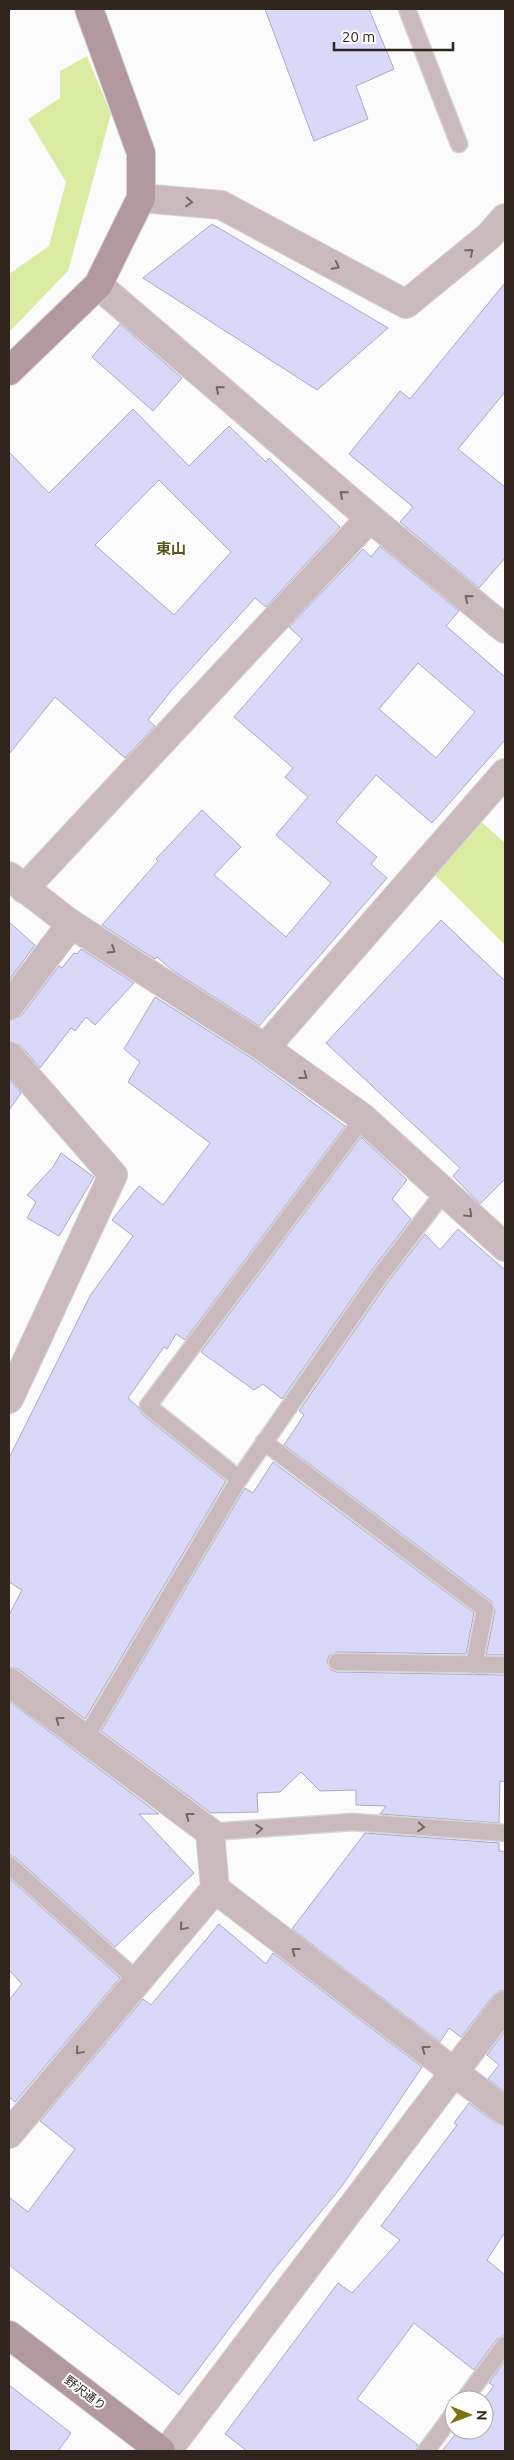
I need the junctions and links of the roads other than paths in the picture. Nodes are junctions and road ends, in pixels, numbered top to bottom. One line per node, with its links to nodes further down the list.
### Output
1 (89, 9): 4 (street)
2 (407, 9): 3 (lane)
3 (459, 144)
4 (141, 198): 5 (street, one-way to 5); 6 (street)
5 (505, 218)
6 (98, 285): 7 (street); 8 (street, one-way to 6)
7 (9, 372)
8 (370, 518): 9 (street, one-way to 8); 11 (street)
9 (505, 629)
10 (505, 773): 14 (street)
11 (17, 883): 12 (street)
12 (71, 924): 13 (street); 14 (street, one-way to 14)
13 (9, 1006)
14 (265, 1048): 16 (street, one-way to 16)
15 (9, 1056): 19 (street)
16 (363, 1118): 17 (street); 21 (lane)
17 (445, 1191): 18 (street, one-way to 18); 20 (lane)
18 (505, 1247)
19 (9, 1399)
20 (264, 1442): 21 (lane); 23 (lane)
21 (239, 1479): 26 (lane)
22 (337, 1662): 23 (lane)
23 (474, 1665): 24 (lane)
24 (505, 1666)
25 (9, 1682): 26 (street, one-way to 25)
26 (85, 1739): 27 (street, one-way to 26)
27 (210, 1832): 28 (lane, one-way to 28); 30 (street)
28 (505, 1833)
29 (9, 1865): 31 (lane)
30 (215, 1889): 31 (street, one-way to 31); 33 (street, one-way to 30)
31 (138, 1981): 35 (street, one-way to 35)
32 (505, 2005): 33 (street)
33 (453, 2071): 34 (street); 41 (street)
34 (505, 2111)
35 (9, 2134)
36 (9, 2335): 40 (street, 野沢通り)
37 (505, 2345): 38 (lane)
38 (471, 2390)
39 (444, 2427): 42 (lane)
40 (162, 2451)
41 (167, 2451)
42 (426, 2451)

